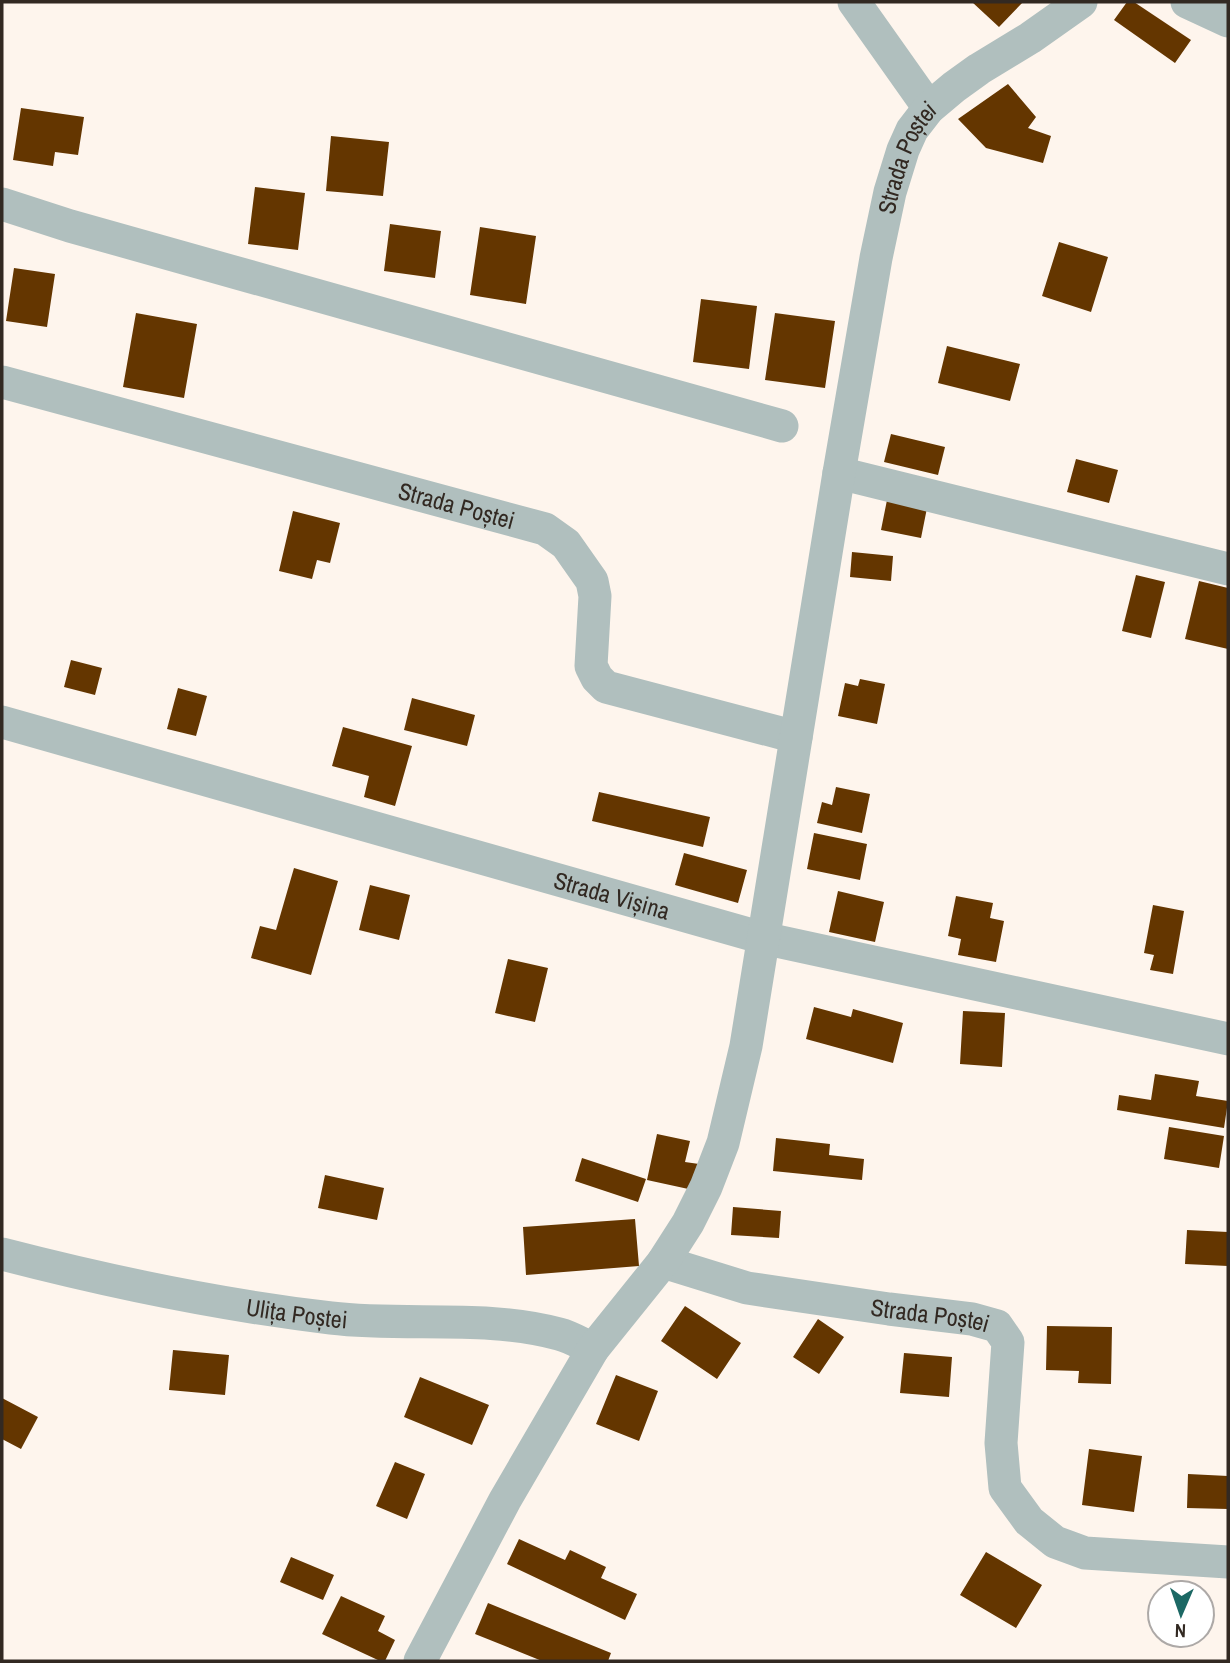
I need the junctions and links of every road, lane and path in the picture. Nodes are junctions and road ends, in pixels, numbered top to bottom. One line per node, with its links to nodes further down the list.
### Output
1 (854, 2): 5 (street)
2 (1081, 2): 5 (street, Strada Poștei)
3 (1187, 2): 4 (street)
4 (1228, 21)
5 (929, 108): 9 (street, Strada Poștei)
6 (2, 204): 8 (street)
7 (2, 382): 12 (street, Strada Poștei)
8 (782, 426)
9 (839, 473): 10 (street); 12 (street, Strada Poștei)
10 (1228, 569)
11 (2, 722): 13 (street, Strada Vișina)
12 (796, 737): 13 (street, Strada Poștei)
13 (763, 938): 14 (street, Strada Vișina); 16 (street, Strada Poștei)
14 (1228, 1039)
15 (2, 1254): 17 (street, Ulița Poștei)
16 (663, 1262): 17 (street, Strada Poștei); 18 (street, Strada Poștei)
17 (593, 1349): 19 (street, Strada Poștei)
18 (1228, 1562)
19 (420, 1661)

